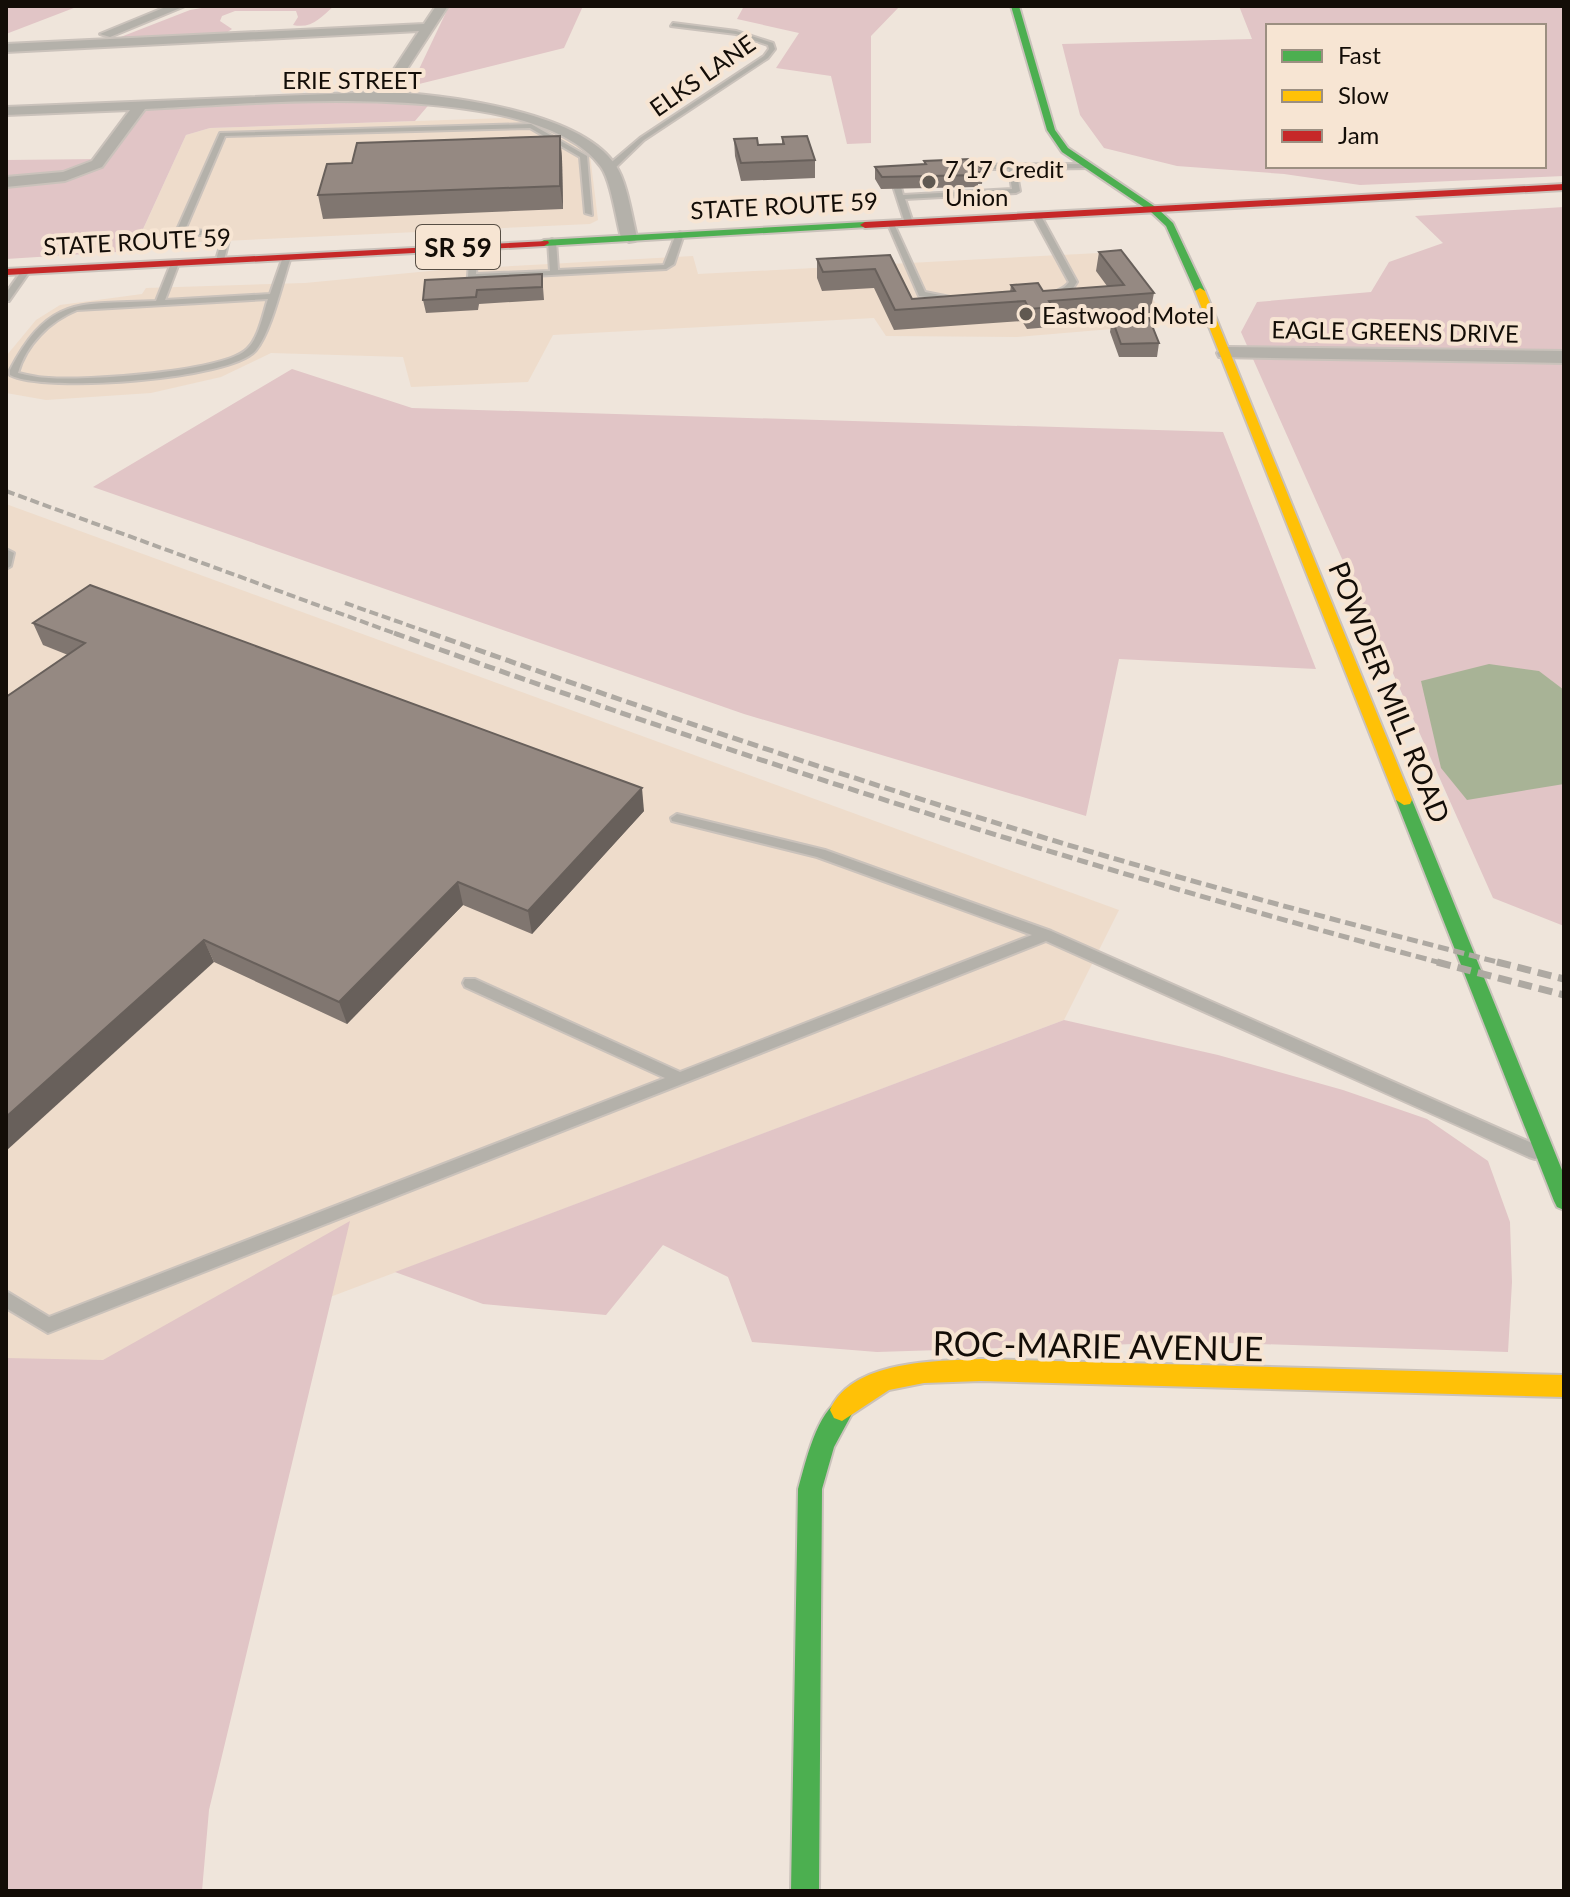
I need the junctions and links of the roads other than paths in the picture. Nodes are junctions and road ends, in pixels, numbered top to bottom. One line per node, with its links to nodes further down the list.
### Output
1 (179, 6): 6 (street)
2 (442, 6): 5 (street)
3 (1015, 6): 12 (street)
4 (673, 25): 15 (lane, ELKS LANE)
5 (430, 27): 6 (street); 8 (street)
6 (86, 44): 7 (street)
7 (6, 48)
8 (383, 96): 9 (street, ERIE STREET); 11 (street, ERIE STREET)
9 (141, 105): 10 (street, ERIE STREET); 16 (street)
10 (6, 111)
11 (535, 124): 15 (street, ERIE STREET); 21 (lane); 30 (lane)
12 (1087, 166): 14 (lane); 20 (street)
13 (952, 167): 14 (lane)
14 (1012, 167): 19 (lane)
15 (610, 168): 26 (street)
16 (6, 182)
17 (896, 182): 19 (lane)
18 (1564, 187): 20 (street, STATE ROUTE 59 / SR 59)
19 (900, 197): 23 (lane)
20 (1154, 210): 22 (street, STATE ROUTE 59 / SR 59); 40 (street, POWDER MILL ROAD)
21 (589, 213)
22 (1037, 216): 23 (street, STATE ROUTE 59 / SR 59); 36 (lane)
23 (909, 223): 24 (street, STATE ROUTE 59 / SR 59)
24 (890, 224): 25 (street, STATE ROUTE 59 / SR 59); 38 (lane)
25 (680, 234): 26 (street, STATE ROUTE 59 / SR 59); 34 (lane)
26 (629, 237): 27 (street, STATE ROUTE 59 / SR 59)
27 (552, 241): 28 (street, STATE ROUTE 59 / SR 59); 34 (lane)
28 (474, 246): 29 (street, STATE ROUTE 59 / SR 59); 34 (lane)
29 (287, 257): 30 (street, STATE ROUTE 59 / SR 59); 35 (lane)
30 (220, 260): 31 (street, STATE ROUTE 59 / SR 59)
31 (175, 263): 32 (street, STATE ROUTE 59 / SR 59); 39 (lane)
32 (26, 271): 33 (street, STATE ROUTE 59 / SR 59); 37 (lane)
33 (6, 272)
34 (554, 272)
35 (272, 296): 39 (lane); 39 (lane)
36 (1044, 297)
37 (6, 299)
38 (964, 299)
39 (160, 301)
40 (1226, 353): 41 (street, EAGLE GREENS DRIVE); 48 (street, POWDER MILL ROAD)
41 (1564, 357)
42 (6, 552): 43 (lane)
43 (6, 566)
44 (677, 818): 45 (lane)
45 (1046, 935): 47 (lane); 48 (lane)
46 (470, 983): 47 (lane)
47 (680, 1078): 50 (lane)
48 (1547, 1157): 49 (street, POWDER MILL ROAD)
49 (1564, 1201)
50 (6, 1299)
51 (1564, 1386): 52 (street, ROC-MARIE AVENUE)
52 (805, 1891)

